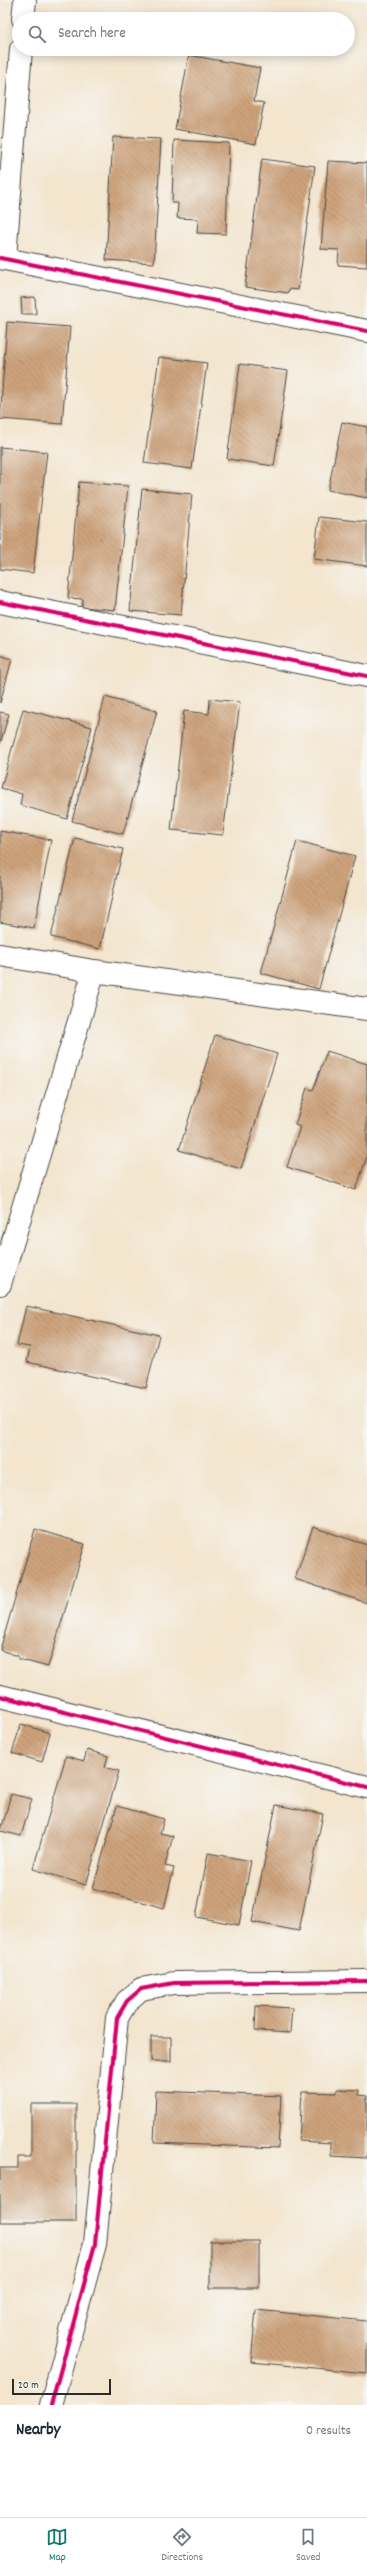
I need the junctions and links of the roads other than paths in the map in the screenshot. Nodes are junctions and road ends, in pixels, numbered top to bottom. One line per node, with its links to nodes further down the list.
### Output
1 (24, 0): 2 (street)
2 (23, 12)
3 (20, 56): 4 (street)
4 (2, 258): 5 (street)
5 (367, 331)
6 (0, 602): 7 (street)
7 (367, 676)
8 (0, 955): 9 (street)
9 (94, 971): 10 (street); 11 (street)
10 (367, 1009)
11 (0, 1284)
12 (0, 1696): 13 (street)
13 (367, 1788)
14 (367, 1981): 15 (street)
15 (51, 2405)

